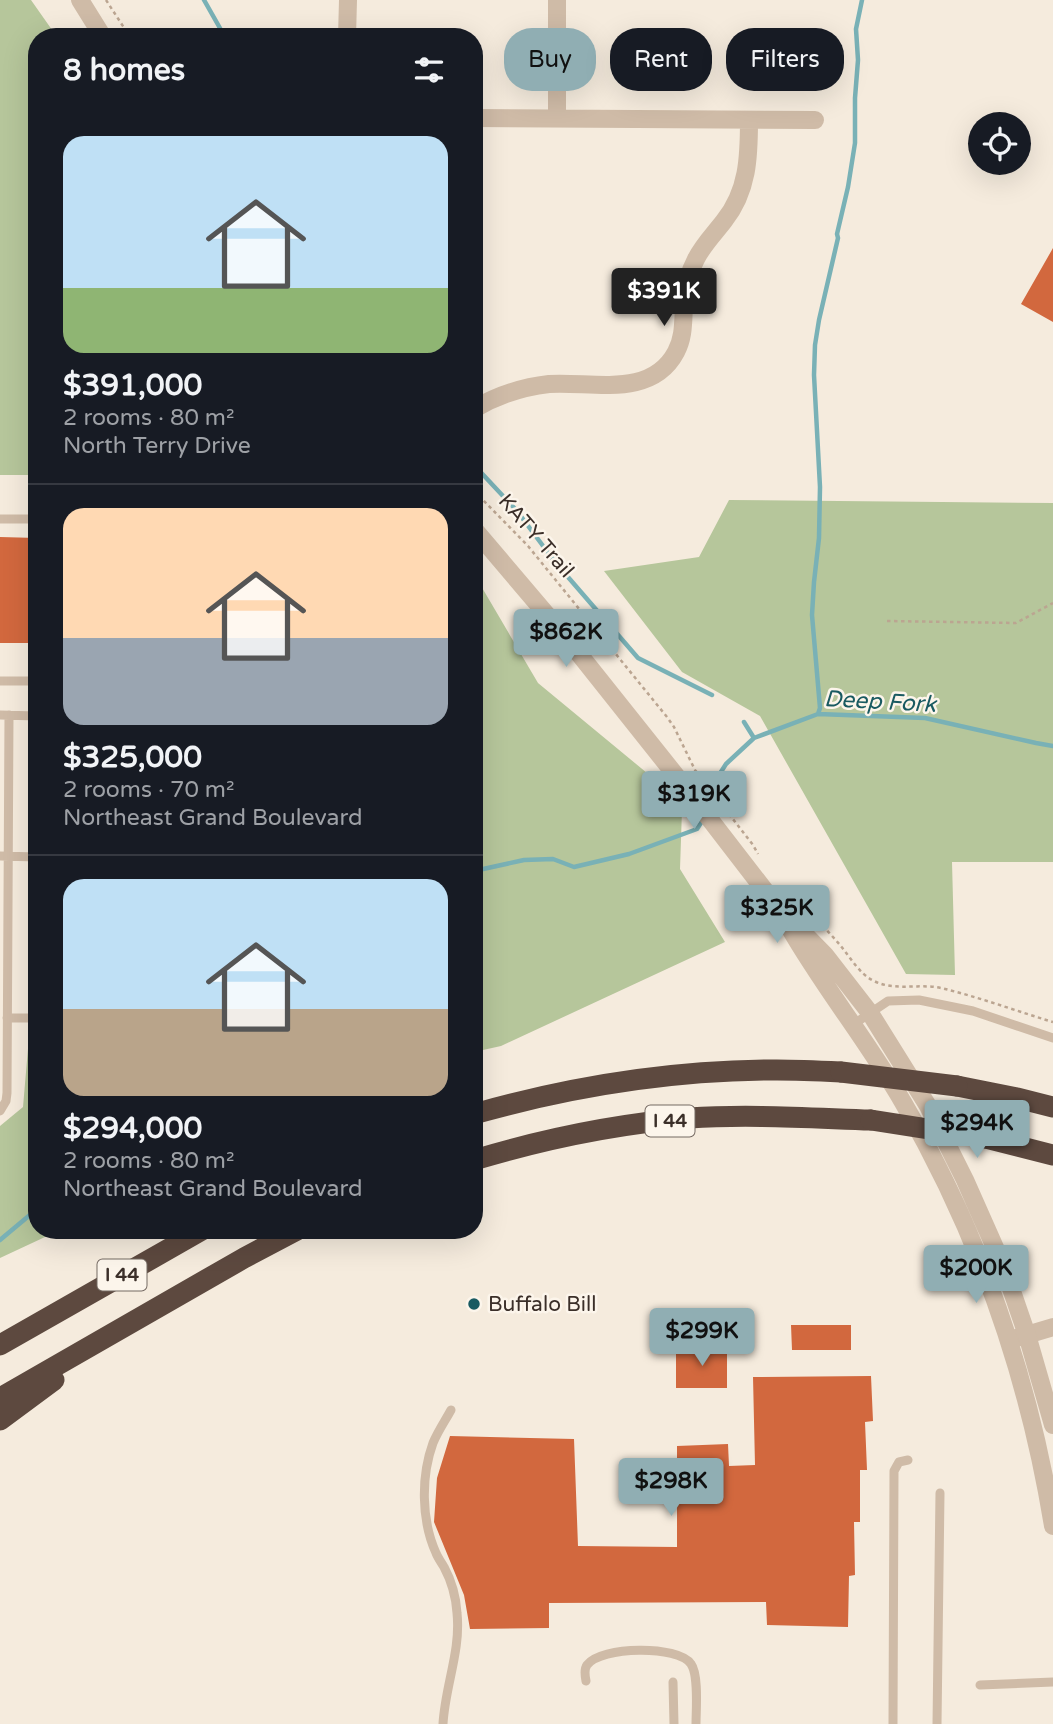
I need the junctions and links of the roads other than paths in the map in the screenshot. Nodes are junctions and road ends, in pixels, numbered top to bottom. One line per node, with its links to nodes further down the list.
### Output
1 (80, 0): 4 (street)
2 (348, 0): 5 (street)
3 (557, 0): 7 (street)
4 (97, 28)
5 (347, 28)
6 (483, 118): 7 (street)
7 (557, 118): 8 (street)
8 (749, 120): 9 (street); 10 (street)
9 (816, 120)
10 (483, 404)
11 (0, 519): 12 (lane)
12 (28, 519)
13 (483, 539): 20 (street)
14 (0, 681): 15 (lane)
15 (28, 681)
16 (4, 715): 17 (lane); 18 (lane)
17 (28, 716)
18 (4, 856): 19 (lane); 22 (lane)
19 (28, 857)
20 (780, 897): 21 (street); 24 (street)
21 (870, 1013): 24 (lane); 25 (lane); 36 (street)
22 (7, 1018): 23 (lane); 27 (lane)
23 (28, 1018)
24 (854, 1024): 38 (street)
25 (1053, 1038)
26 (1053, 1107): 28 (highway, I 44, bridge)
27 (0, 1111)
28 (483, 1112)
29 (1053, 1155): 30 (highway, I 44, bridge)
30 (483, 1158)
31 (186, 1239): 33 (highway, I 44)
32 (280, 1239): 34 (highway, I 44)
33 (43, 1321): 37 (highway); 39 (highway, I 44)
34 (128, 1325): 40 (highway, I 44); 42 (highway)
35 (1053, 1327): 36 (street)
36 (1027, 1335): 38 (street); 43 (street)
37 (0, 1338)
38 (1009, 1340): 46 (street)
39 (0, 1345)
40 (0, 1398)
41 (451, 1410): 51 (lane)
42 (0, 1420)
43 (1053, 1425)
44 (908, 1460): 54 (lane)
45 (940, 1493): 55 (lane)
46 (1053, 1526)
47 (586, 1681): 53 (lane)
48 (673, 1682): 52 (lane)
49 (1053, 1682): 50 (lane)
50 (981, 1685)
51 (443, 1724)
52 (674, 1724)
53 (696, 1724)
54 (893, 1724)
55 (937, 1724)

